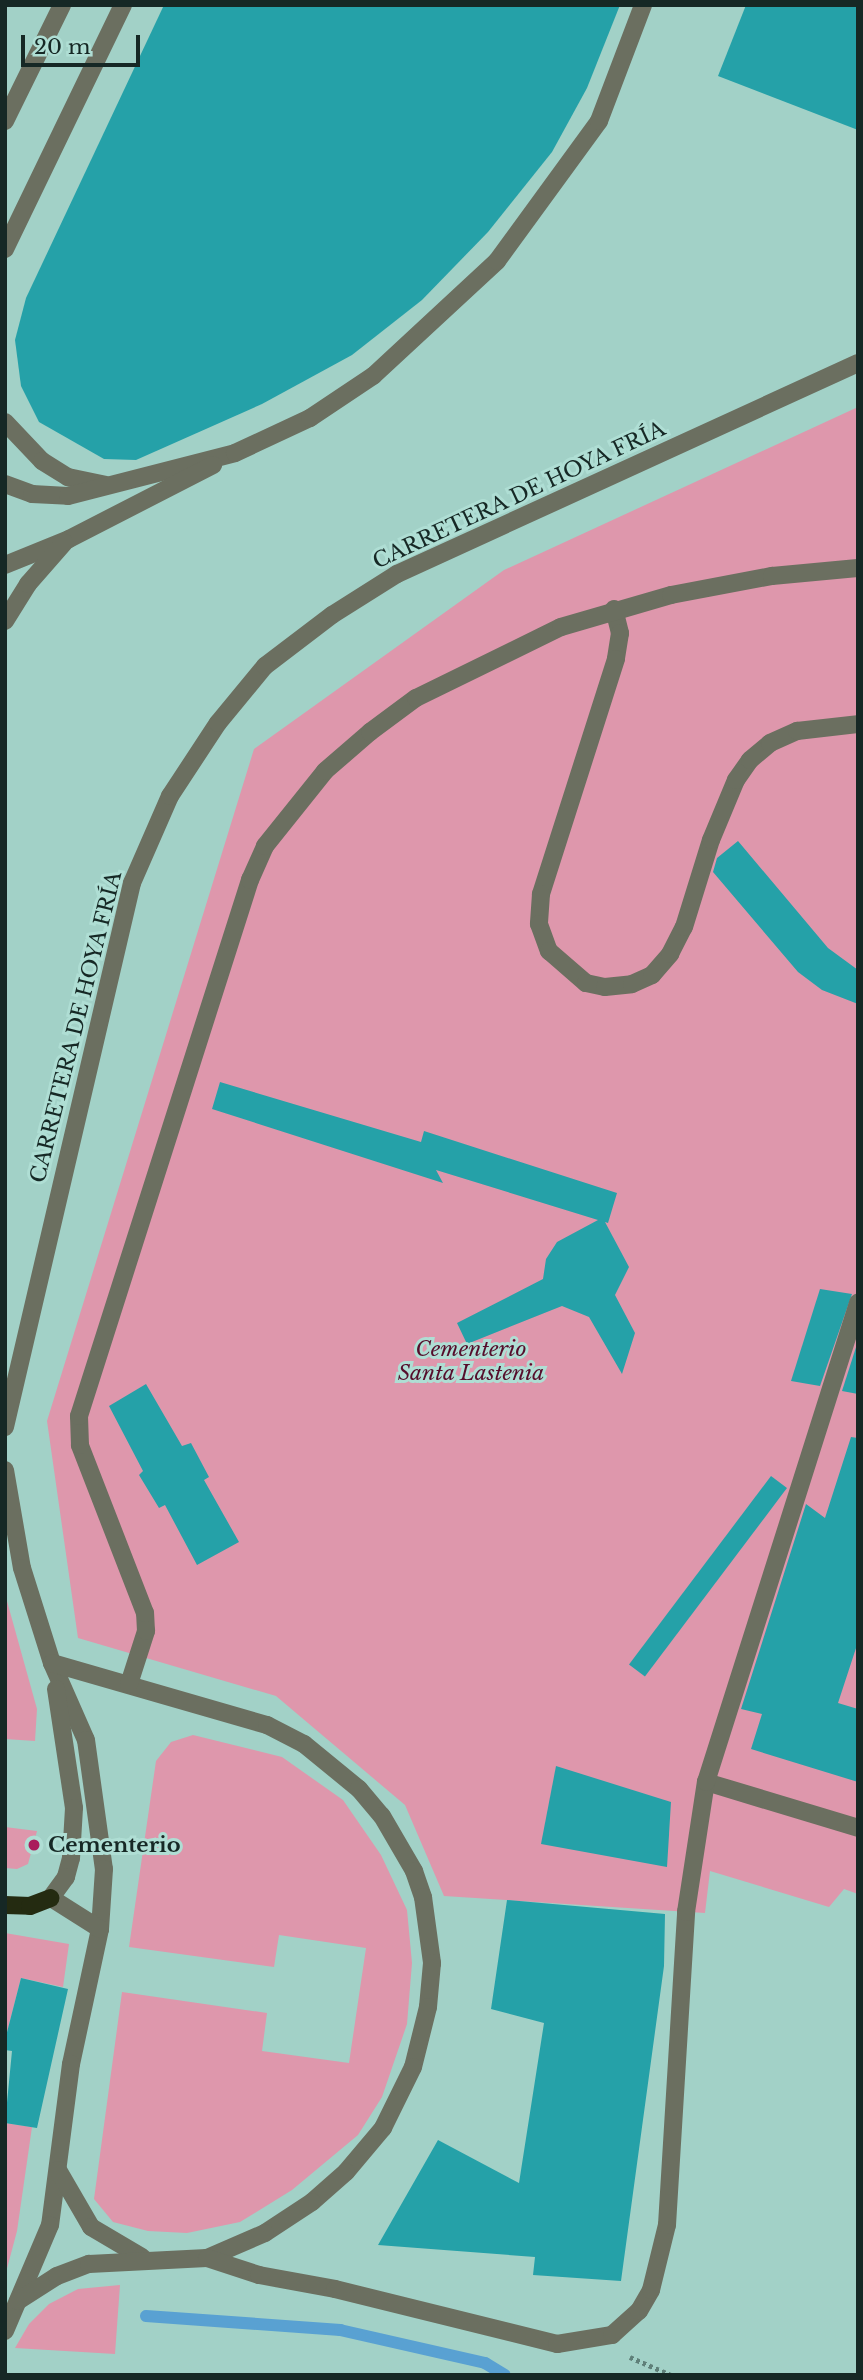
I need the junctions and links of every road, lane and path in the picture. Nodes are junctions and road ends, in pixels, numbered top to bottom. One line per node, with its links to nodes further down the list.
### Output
1 (61, 5): 4 (street)
2 (123, 5): 5 (street)
3 (643, 5): 8 (street)
4 (5, 121)
5 (5, 249)
6 (858, 363): 18 (street, CARRETERA DE HOYA FRÍA)
7 (5, 422): 10 (street)
8 (235, 453): 10 (street); 11 (street)
9 (5, 484): 10 (street)
10 (111, 487)
11 (69, 538): 12 (street); 15 (street)
12 (5, 565)
13 (858, 568): 14 (street)
14 (614, 609): 16 (street); 21 (street)
15 (5, 621)
16 (858, 724)
17 (858, 1303): 22 (street)
18 (5, 1427)
19 (5, 1470): 20 (street)
20 (52, 1663): 21 (street); 24 (street); 26 (street)
21 (129, 1684): 28 (street)
22 (706, 1782): 23 (street); 32 (street)
23 (858, 1828)
24 (51, 1898): 25 (main road); 26 (street)
25 (5, 1905)
26 (100, 1929): 27 (street)
27 (57, 2168): 29 (street); 30 (street)
28 (207, 2258): 29 (street); 32 (street)
29 (145, 2259): 30 (street)
30 (18, 2301): 31 (street)
31 (5, 2330)
32 (612, 2335): 33 (path)
33 (671, 2375)

